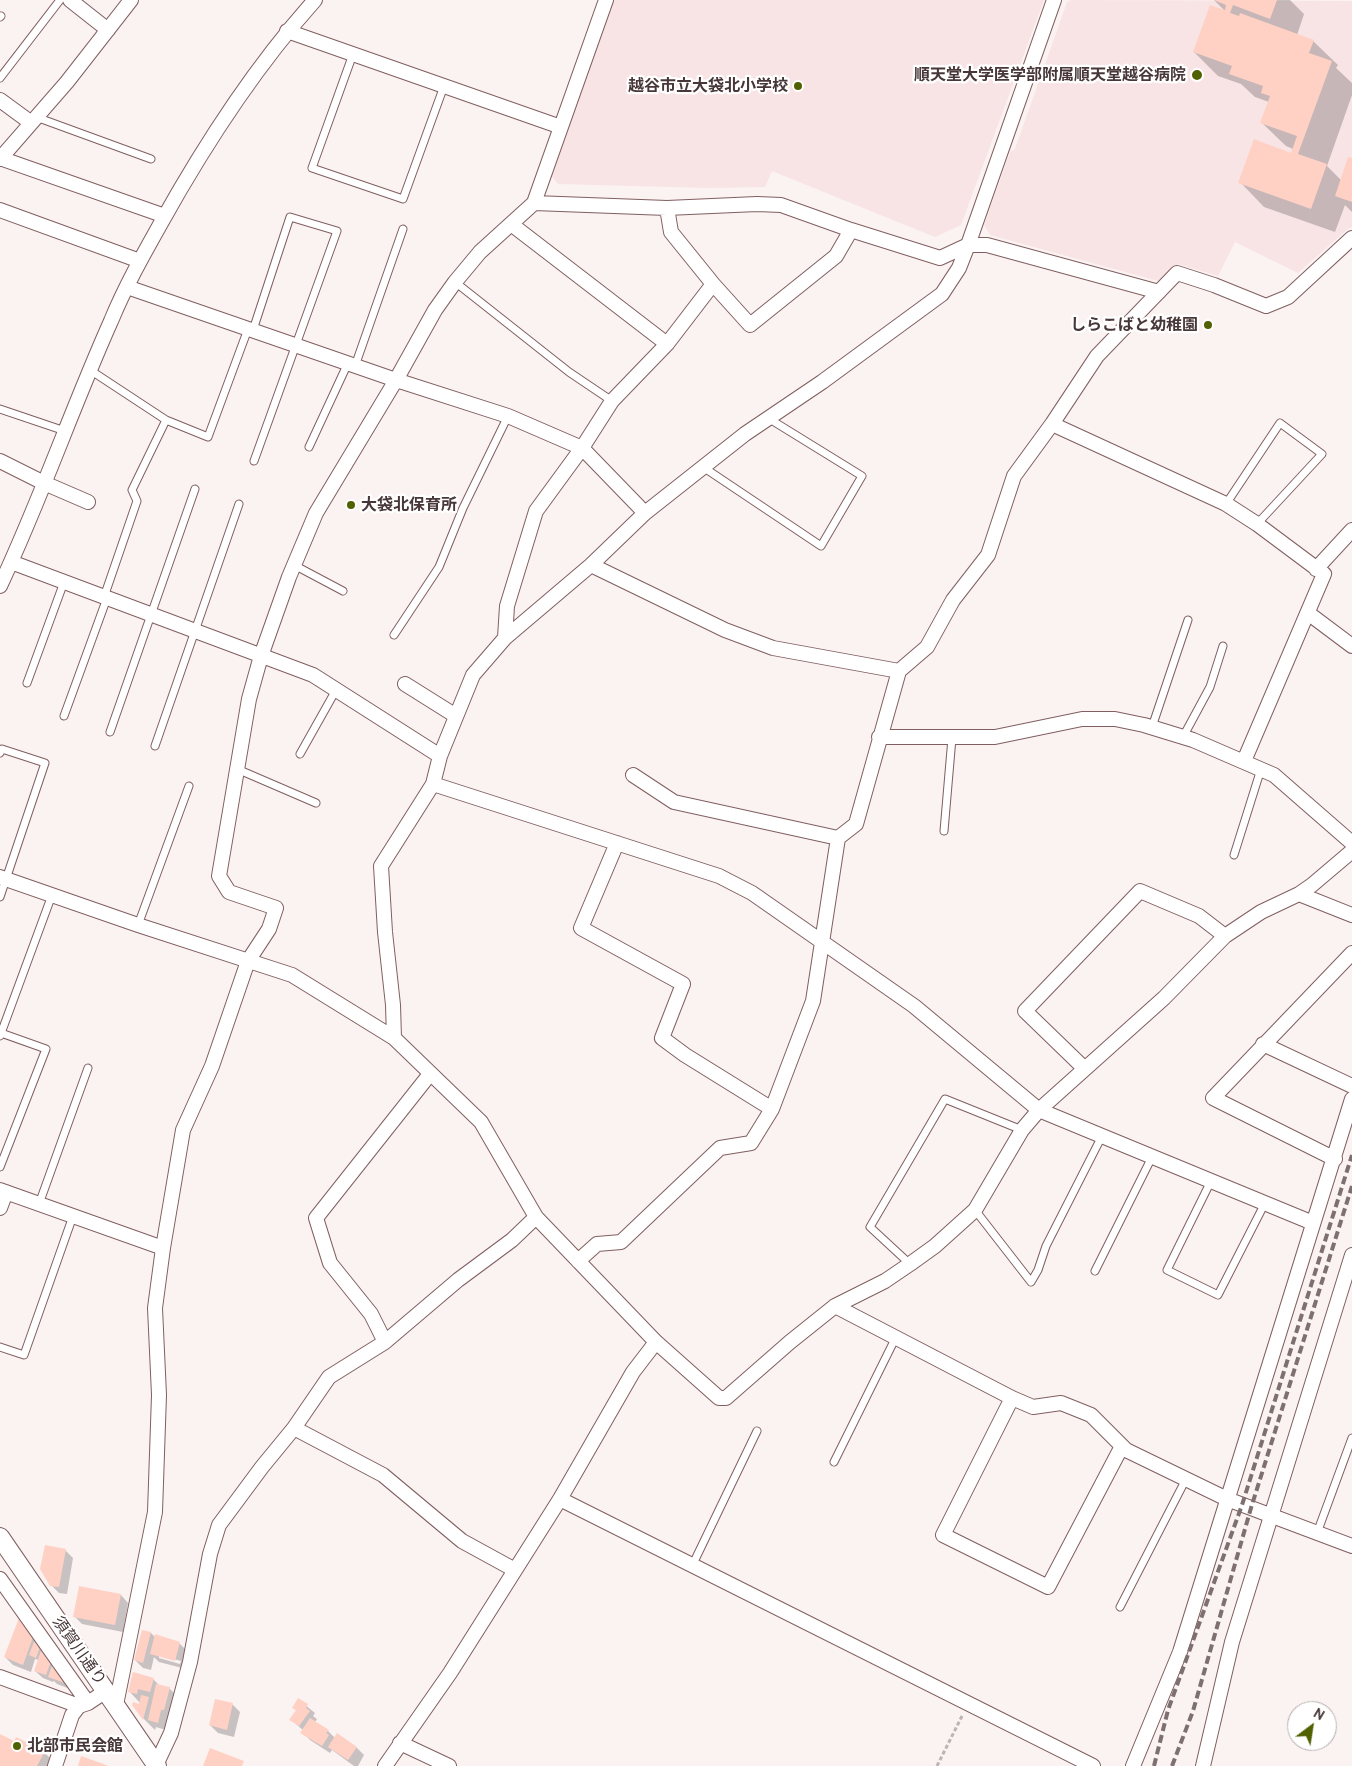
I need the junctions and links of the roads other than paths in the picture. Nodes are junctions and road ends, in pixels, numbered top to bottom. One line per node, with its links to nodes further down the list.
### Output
1 (60, 0): 10 (lane)
2 (70, 0): 7 (street)
3 (131, 0): 7 (street)
4 (315, 0): 8 (street)
5 (606, 0): 14 (street)
6 (1054, 0): 25 (street)
7 (108, 30): 13 (street)
8 (287, 31): 9 (street); 20 (street)
9 (353, 54): 11 (street); 11 (lane)
10 (0, 78)
11 (444, 86): 14 (street)
12 (0, 100): 13 (street)
13 (33, 120): 15 (street); 16 (lane)
14 (561, 127): 17 (street)
15 (0, 159): 20 (street)
16 (151, 159)
17 (534, 203): 18 (street); 21 (street)
18 (666, 208): 23 (street); 28 (street)
19 (0, 210): 26 (street)
20 (165, 216): 26 (street)
21 (511, 224): 27 (street); 32 (street)
22 (403, 229): 34 (lane)
23 (851, 230): 25 (street); 28 (street)
24 (1352, 238): 30 (street)
25 (968, 245): 30 (street); 40 (street)
26 (140, 261): 29 (street)
27 (455, 282): 36 (street); 37 (lane)
28 (713, 284): 32 (street)
29 (127, 286): 31 (street); 35 (street)
30 (1159, 292): 42 (street)
31 (250, 330): 33 (street); 33 (lane); 41 (lane)
32 (667, 344): 37 (street)
33 (297, 346): 34 (street); 46 (lane)
34 (351, 365): 36 (street); 44 (lane)
35 (90, 370): 41 (lane); 43 (street)
36 (396, 380): 39 (street); 58 (street)
37 (612, 401): 45 (street)
38 (0, 409): 43 (lane)
39 (508, 416): 45 (street); 69 (lane)
40 (768, 418): 48 (street); 48 (lane)
41 (166, 420): 64 (lane)
42 (1052, 424): 53 (street); 74 (street)
43 (65, 431): 49 (street)
44 (309, 447)
45 (582, 448): 54 (street); 70 (street)
46 (254, 461)
47 (0, 462): 49 (street)
48 (703, 467): 54 (street)
49 (44, 484): 51 (street); 57 (street)
50 (195, 489): 66 (lane)
51 (88, 502)
52 (239, 504): 68 (lane)
53 (1226, 504): 55 (street); 55 (lane)
54 (645, 513): 59 (street)
55 (1257, 524): 60 (street)
56 (1352, 530): 60 (street)
57 (11, 562): 61 (street); 62 (street)
58 (294, 565): 63 (lane); 73 (street)
59 (591, 565): 70 (street); 74 (street)
60 (1316, 569): 65 (street)
61 (64, 582): 64 (street); 75 (lane)
62 (0, 586)
63 (342, 591)
64 (106, 598): 66 (street); 78 (lane)
65 (1308, 613): 72 (street); 89 (street)
66 (152, 615): 68 (street); 81 (lane)
67 (1188, 620): 80 (lane)
68 (195, 631): 73 (street); 85 (lane)
69 (394, 635)
70 (505, 638): 79 (street)
71 (1223, 646): 83 (lane)
72 (1352, 646)
73 (261, 656): 77 (street); 90 (street)
74 (899, 671): 82 (street)
75 (27, 683)
76 (405, 684): 79 (street)
77 (336, 690): 87 (lane); 88 (street)
78 (64, 716)
79 (456, 716): 88 (street)
80 (1152, 727): 83 (street); 84 (street)
81 (110, 732)
82 (879, 737): 84 (street); 97 (street)
83 (1183, 737): 89 (street)
84 (952, 738): 96 (lane)
85 (155, 746)
86 (0, 753): 102 (lane)
87 (300, 754)
88 (440, 756): 93 (street)
89 (1244, 761): 91 (street)
90 (237, 769): 95 (lane); 111 (street)
91 (1261, 769): 98 (street); 101 (lane)
92 (633, 775): 97 (street)
93 (433, 784): 99 (street); 113 (street)
94 (189, 786): 107 (lane)
95 (316, 803)
96 (944, 831)
97 (838, 838): 109 (street)
98 (1352, 842)
99 (617, 843): 109 (street); 120 (street)
100 (1352, 851): 103 (street)
101 (1234, 855)
102 (3, 878): 104 (street); 105 (lane)
103 (1299, 894): 106 (street); 108 (street)
104 (52, 895): 107 (street); 112 (lane)
105 (0, 897)
106 (1352, 915)
107 (138, 925): 111 (street)
108 (1225, 936): 116 (street); 116 (street)
109 (822, 942): 120 (street); 121 (street)
110 (1352, 953): 114 (street)
111 (248, 961): 113 (street); 136 (street)
112 (1, 1035): 126 (lane)
113 (394, 1038): 117 (street)
114 (1263, 1044): 118 (street); 125 (street)
115 (88, 1068): 129 (lane)
116 (1085, 1069): 121 (street)
117 (430, 1074): 134 (street); 143 (street)
118 (1352, 1086)
119 (1352, 1099): 125 (street)
120 (772, 1109): 138 (street)
121 (1039, 1110): 122 (street); 123 (street)
122 (1022, 1130): 132 (street); 139 (lane)
123 (1102, 1136): 124 (street); 132 (lane)
124 (1152, 1157): 127 (street); 140 (lane)
125 (1335, 1159): 135 (street)
126 (0, 1167)
127 (1211, 1181): 130 (street); 130 (lane)
128 (3, 1191): 129 (street); 131 (street)
129 (39, 1204): 133 (street)
130 (1265, 1204): 135 (street)
131 (0, 1208)
132 (976, 1210): 139 (street)
133 (73, 1216): 136 (street); 145 (lane)
134 (536, 1217): 138 (street); 143 (street)
135 (1313, 1224): 154 (street)
136 (163, 1248): 164 (street)
137 (1352, 1255): 155 (street)
138 (578, 1261): 144 (street)
139 (910, 1264): 141 (street)
140 (1095, 1271)
141 (836, 1306): 142 (street); 144 (street)
142 (896, 1337): 146 (street); 151 (lane)
143 (385, 1342): 147 (street)
144 (656, 1342): 153 (street)
145 (0, 1347)
146 (1012, 1398): 150 (street); 150 (street)
147 (294, 1428): 160 (street); 168 (street)
148 (757, 1430): 159 (lane)
149 (1352, 1438): 156 (lane)
150 (1122, 1446): 152 (street)
151 (834, 1462)
152 (1186, 1479): 154 (street); 162 (lane)
153 (560, 1499): 159 (street); 160 (street)
154 (1227, 1499): 155 (street); 172 (street)
155 (1270, 1516): 156 (street); 173 (street)
156 (1317, 1533): 158 (street)
157 (0, 1537): 164 (street, 須賀川通り)
158 (1352, 1546)
159 (692, 1566): 171 (street)
160 (515, 1570): 166 (street)
161 (0, 1579): 165 (street)
162 (1120, 1607)
163 (0, 1677): 165 (street)
164 (111, 1698): 165 (street); 168 (street, 須賀川通り)
165 (84, 1704): 167 (street)
166 (400, 1743): 169 (street); 170 (street)
167 (55, 1766)
168 (156, 1766)
169 (385, 1766)
170 (449, 1766)
171 (1093, 1766)
172 (1133, 1766)
173 (1202, 1766)

